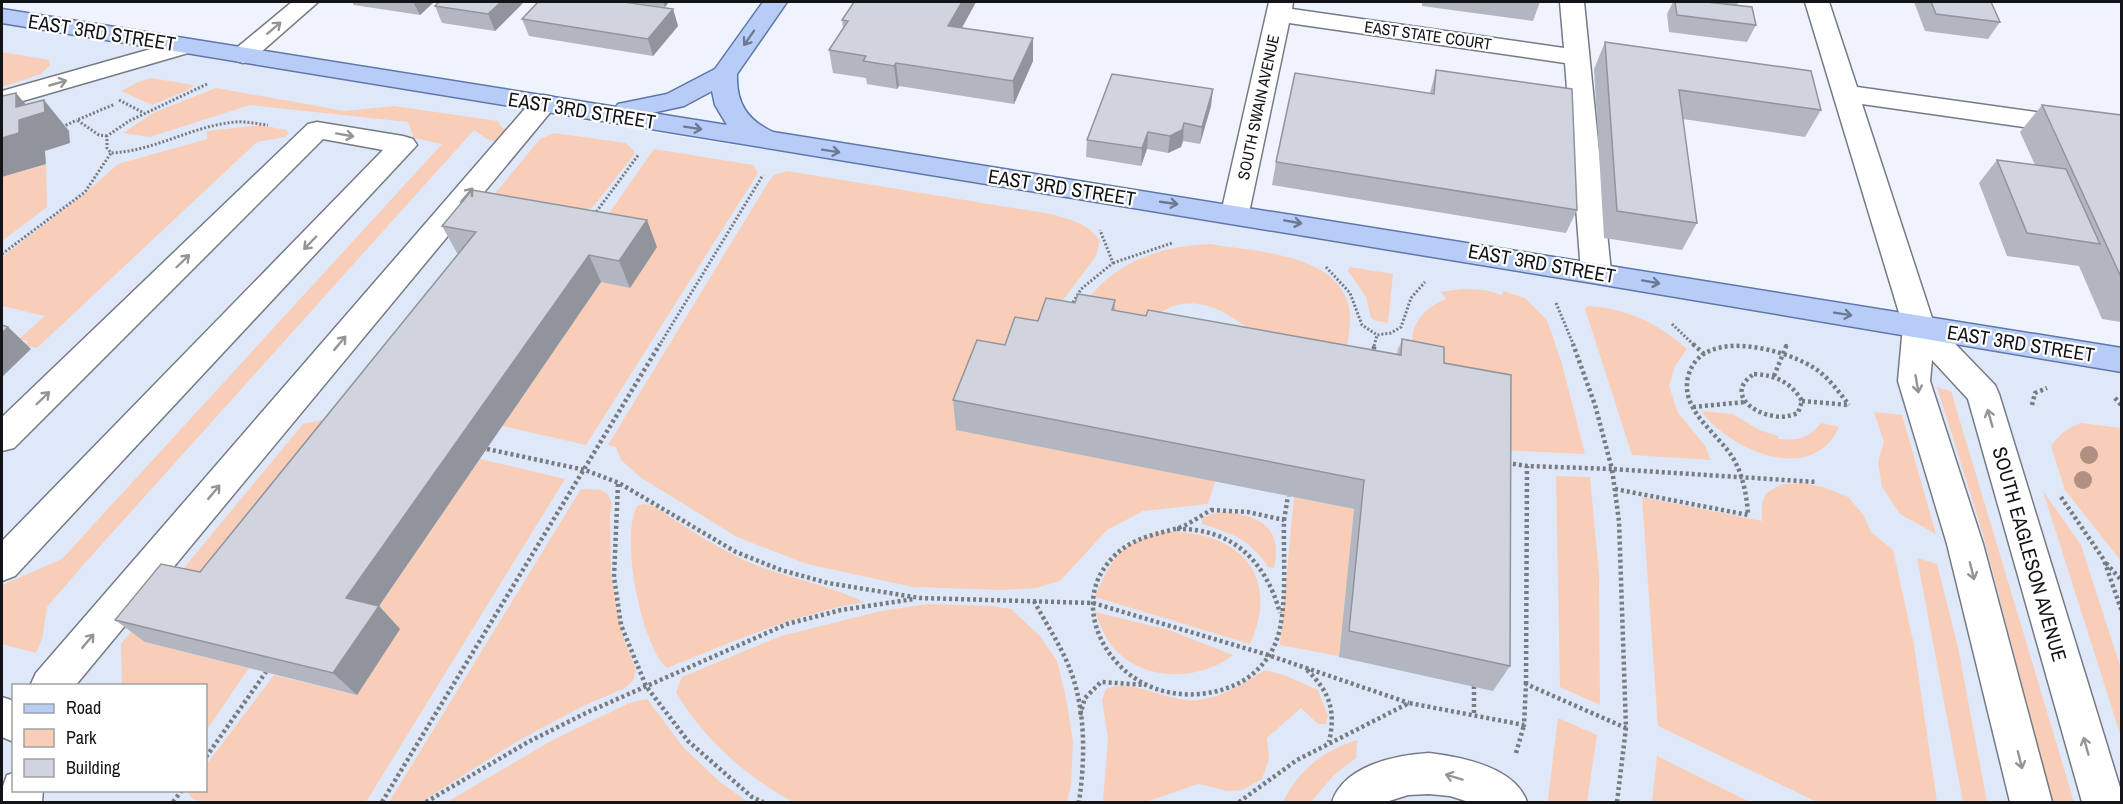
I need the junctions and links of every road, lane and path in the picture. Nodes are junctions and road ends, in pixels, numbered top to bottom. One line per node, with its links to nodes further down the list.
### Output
1 (306, 2): 8 (street, one-way to 1)
2 (775, 2): 10 (main road, one-way to 10)
3 (1572, 2): 9 (street)
4 (1817, 2): 12 (street, SOUTH EAGLESON AVENUE)
5 (1280, 8): 9 (street, EAST STATE COURT); 25 (street, SOUTH SWAIN AVENUE)
6 (2, 16): 7 (main road, EAST 3RD STREET)
7 (186, 46): 8 (main road, EAST 3RD STREET); 13 (street, one-way to 7)
8 (243, 55): 15 (main road, EAST 3RD STREET)
9 (1577, 57): 32 (street)
10 (724, 74): 15 (main road); 21 (main road)
11 (208, 84): 20 (path)
12 (1847, 94): 18 (street); 37 (street, SOUTH EAGLESON AVENUE)
13 (2, 99)
14 (122, 102): 16 (path)
15 (558, 106): 21 (main road, EAST 3RD STREET, one-way to 21); 75 (street, one-way to 15)
16 (77, 120): 17 (path); 20 (path)
17 (61, 133)
18 (2121, 133)
19 (314, 134): 23 (path); 50 (street, one-way to 19); 65 (street, one-way to 65)
20 (107, 136): 23 (path)
21 (774, 141): 25 (main road, EAST 3RD STREET, one-way to 25)
22 (642, 150): 26 (path)
23 (111, 153): 29 (path)
24 (764, 172): 55 (path)
25 (1235, 213): 32 (main road, EAST 3RD STREET, one-way to 32)
26 (588, 224)
27 (1099, 227): 30 (path)
28 (1175, 242): 30 (path)
29 (2, 254)
30 (1113, 263): 35 (path)
31 (1322, 265): 38 (path)
32 (1596, 272): 37 (main road, EAST 3RD STREET, one-way to 37)
33 (1426, 280): 38 (path)
34 (1552, 295): 54 (path)
35 (1067, 315)
36 (1670, 321): 41 (path)
37 (1919, 326): 43 (main road, EAST 3RD STREET); 92 (street, SOUTH EAGLESON AVENUE, one-way to 92); 93 (street, SOUTH EAGLESON AVENUE, one-way to 37)
38 (1377, 335): 42 (path)
39 (1790, 337): 40 (path)
40 (1783, 352): 41 (path); 44 (path); 45 (path)
41 (1704, 354): 48 (path)
42 (1371, 358)
43 (2121, 360)
44 (1774, 376): 45 (path); 46 (path)
45 (1802, 401): 46 (path)
46 (1745, 402): 48 (path)
47 (2031, 403): 49 (path)
48 (1693, 407): 56 (path)
49 (2034, 414)
50 (2, 438)
51 (487, 449): 55 (path)
52 (1497, 461): 53 (path)
53 (1527, 466): 54 (path); 76 (path)
54 (1612, 469): 56 (path); 60 (path)
55 (585, 470): 58 (path); 85 (path)
56 (1742, 477): 57 (path); 60 (path)
57 (1817, 482)
58 (618, 483): 67 (path); 77 (path)
59 (2054, 488): 64 (path)
60 (1615, 489): 91 (path)
61 (1288, 496): 62 (path)
62 (1284, 520): 63 (path); 71 (path)
63 (1177, 529): 69 (path); 71 (path)
64 (2104, 560): 66 (path); 70 (path)
65 (2, 565)
66 (2121, 581)
67 (920, 598): 68 (path); 77 (path)
68 (1034, 602): 69 (path); 82 (path)
69 (1093, 603): 72 (path); 78 (path)
70 (2121, 612)
71 (1280, 613): 72 (path)
72 (1268, 655): 73 (path); 78 (path)
73 (1304, 667): 80 (path); 83 (path)
74 (266, 672): 84 (path)
75 (52, 684)
76 (1526, 684)
77 (646, 686): 86 (path); 87 (path)
78 (1147, 686): 82 (path)
79 (1474, 686): 81 (path)
80 (1409, 703)
81 (1474, 715)
82 (1080, 717): 88 (path)
83 (1329, 742)
84 (207, 756)
85 (382, 802)
86 (426, 802)
87 (763, 802)
88 (1078, 802)
89 (1353, 802): 90 (street, one-way to 89)
90 (1506, 802)
91 (1617, 802)
92 (2031, 802)
93 (2103, 802)

